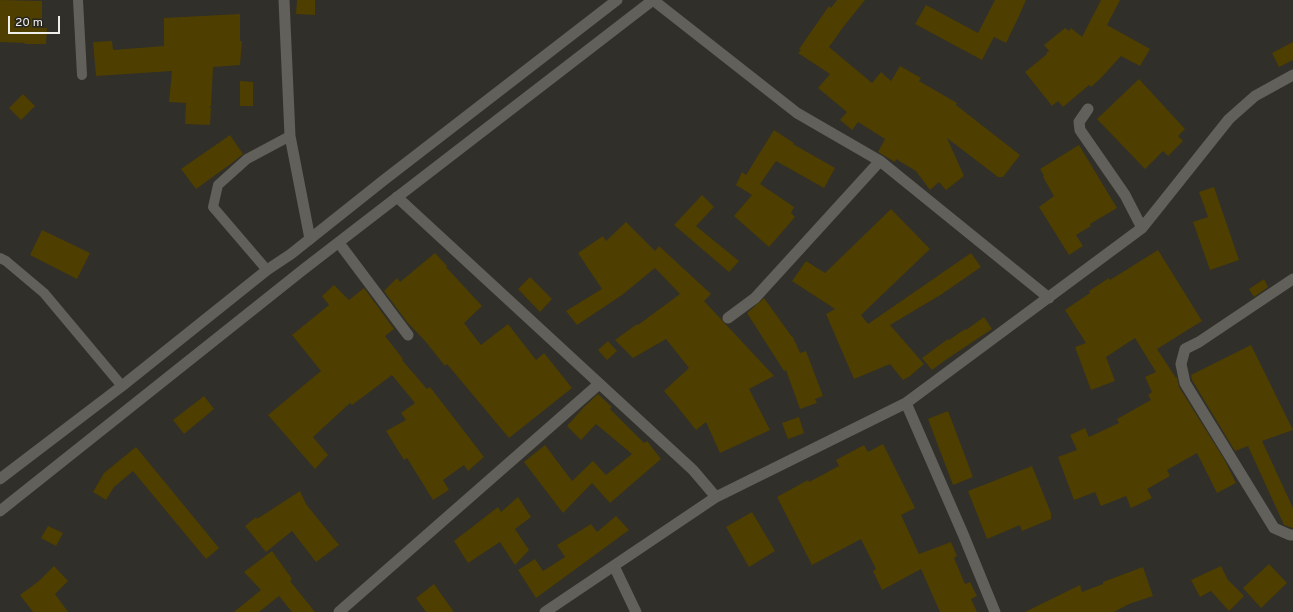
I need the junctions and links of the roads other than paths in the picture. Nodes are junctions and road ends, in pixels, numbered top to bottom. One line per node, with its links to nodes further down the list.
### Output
1 (78, 0): 5 (lane)
2 (284, 0): 8 (street)
3 (617, 0): 12 (street)
4 (653, 0): 9 (street); 10 (street)
5 (82, 75)
6 (1293, 75): 11 (street)
7 (1088, 109): 11 (street)
8 (290, 136): 12 (street); 15 (lane)
9 (880, 161): 17 (street); 18 (street)
10 (397, 197): 13 (street); 20 (street)
11 (1142, 228): 17 (street)
12 (310, 240): 15 (street)
13 (339, 243): 19 (street); 25 (street)
14 (0, 258): 21 (lane)
15 (267, 270): 21 (street)
16 (1293, 280): 26 (street)
17 (1049, 298): 22 (street)
18 (728, 318)
19 (408, 335)
20 (599, 384): 24 (street); 28 (street)
21 (122, 386): 23 (street)
22 (906, 403): 24 (street); 31 (street)
23 (0, 478)
24 (716, 497): 27 (street)
25 (0, 511)
26 (1293, 535)
27 (614, 566): 29 (street); 30 (street)
28 (338, 612)
29 (545, 612)
30 (636, 612)
31 (996, 612)

